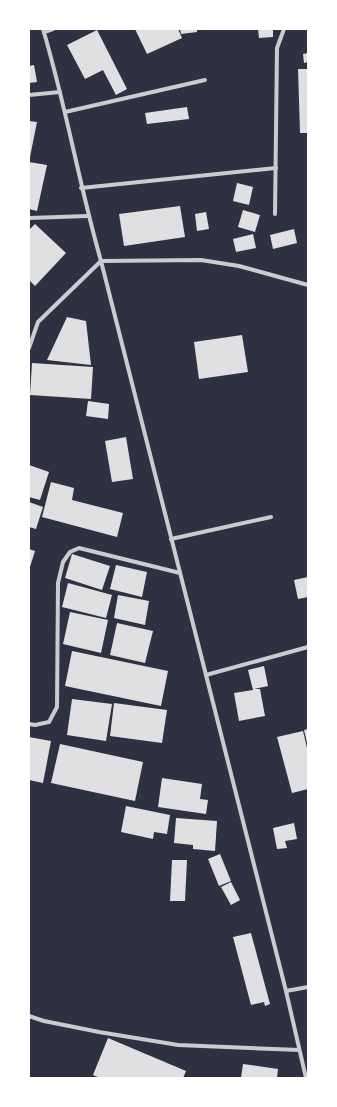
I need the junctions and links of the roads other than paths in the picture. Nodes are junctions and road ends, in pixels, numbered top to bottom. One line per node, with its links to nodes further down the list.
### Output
1 (53, 29): 3 (street)
2 (284, 29): 8 (street)
3 (43, 31): 5 (street)
4 (205, 80): 7 (street)
5 (60, 92): 6 (street); 7 (street)
6 (29, 95)
7 (65, 112): 9 (street)
8 (276, 168): 9 (street); 10 (street)
9 (82, 188): 11 (street)
10 (275, 214)
11 (88, 216): 12 (street); 13 (street)
12 (29, 218)
13 (101, 261): 14 (street); 15 (street); 17 (street)
14 (308, 285)
15 (29, 348)
16 (271, 517): 17 (street)
17 (171, 539): 18 (street)
18 (180, 573): 20 (street); 21 (street)
19 (308, 647): 20 (street)
20 (206, 675): 23 (street)
21 (29, 724)
22 (308, 987): 23 (street)
23 (286, 991): 25 (street)
24 (29, 1016): 25 (street)
25 (300, 1050): 26 (street)
26 (306, 1078)

